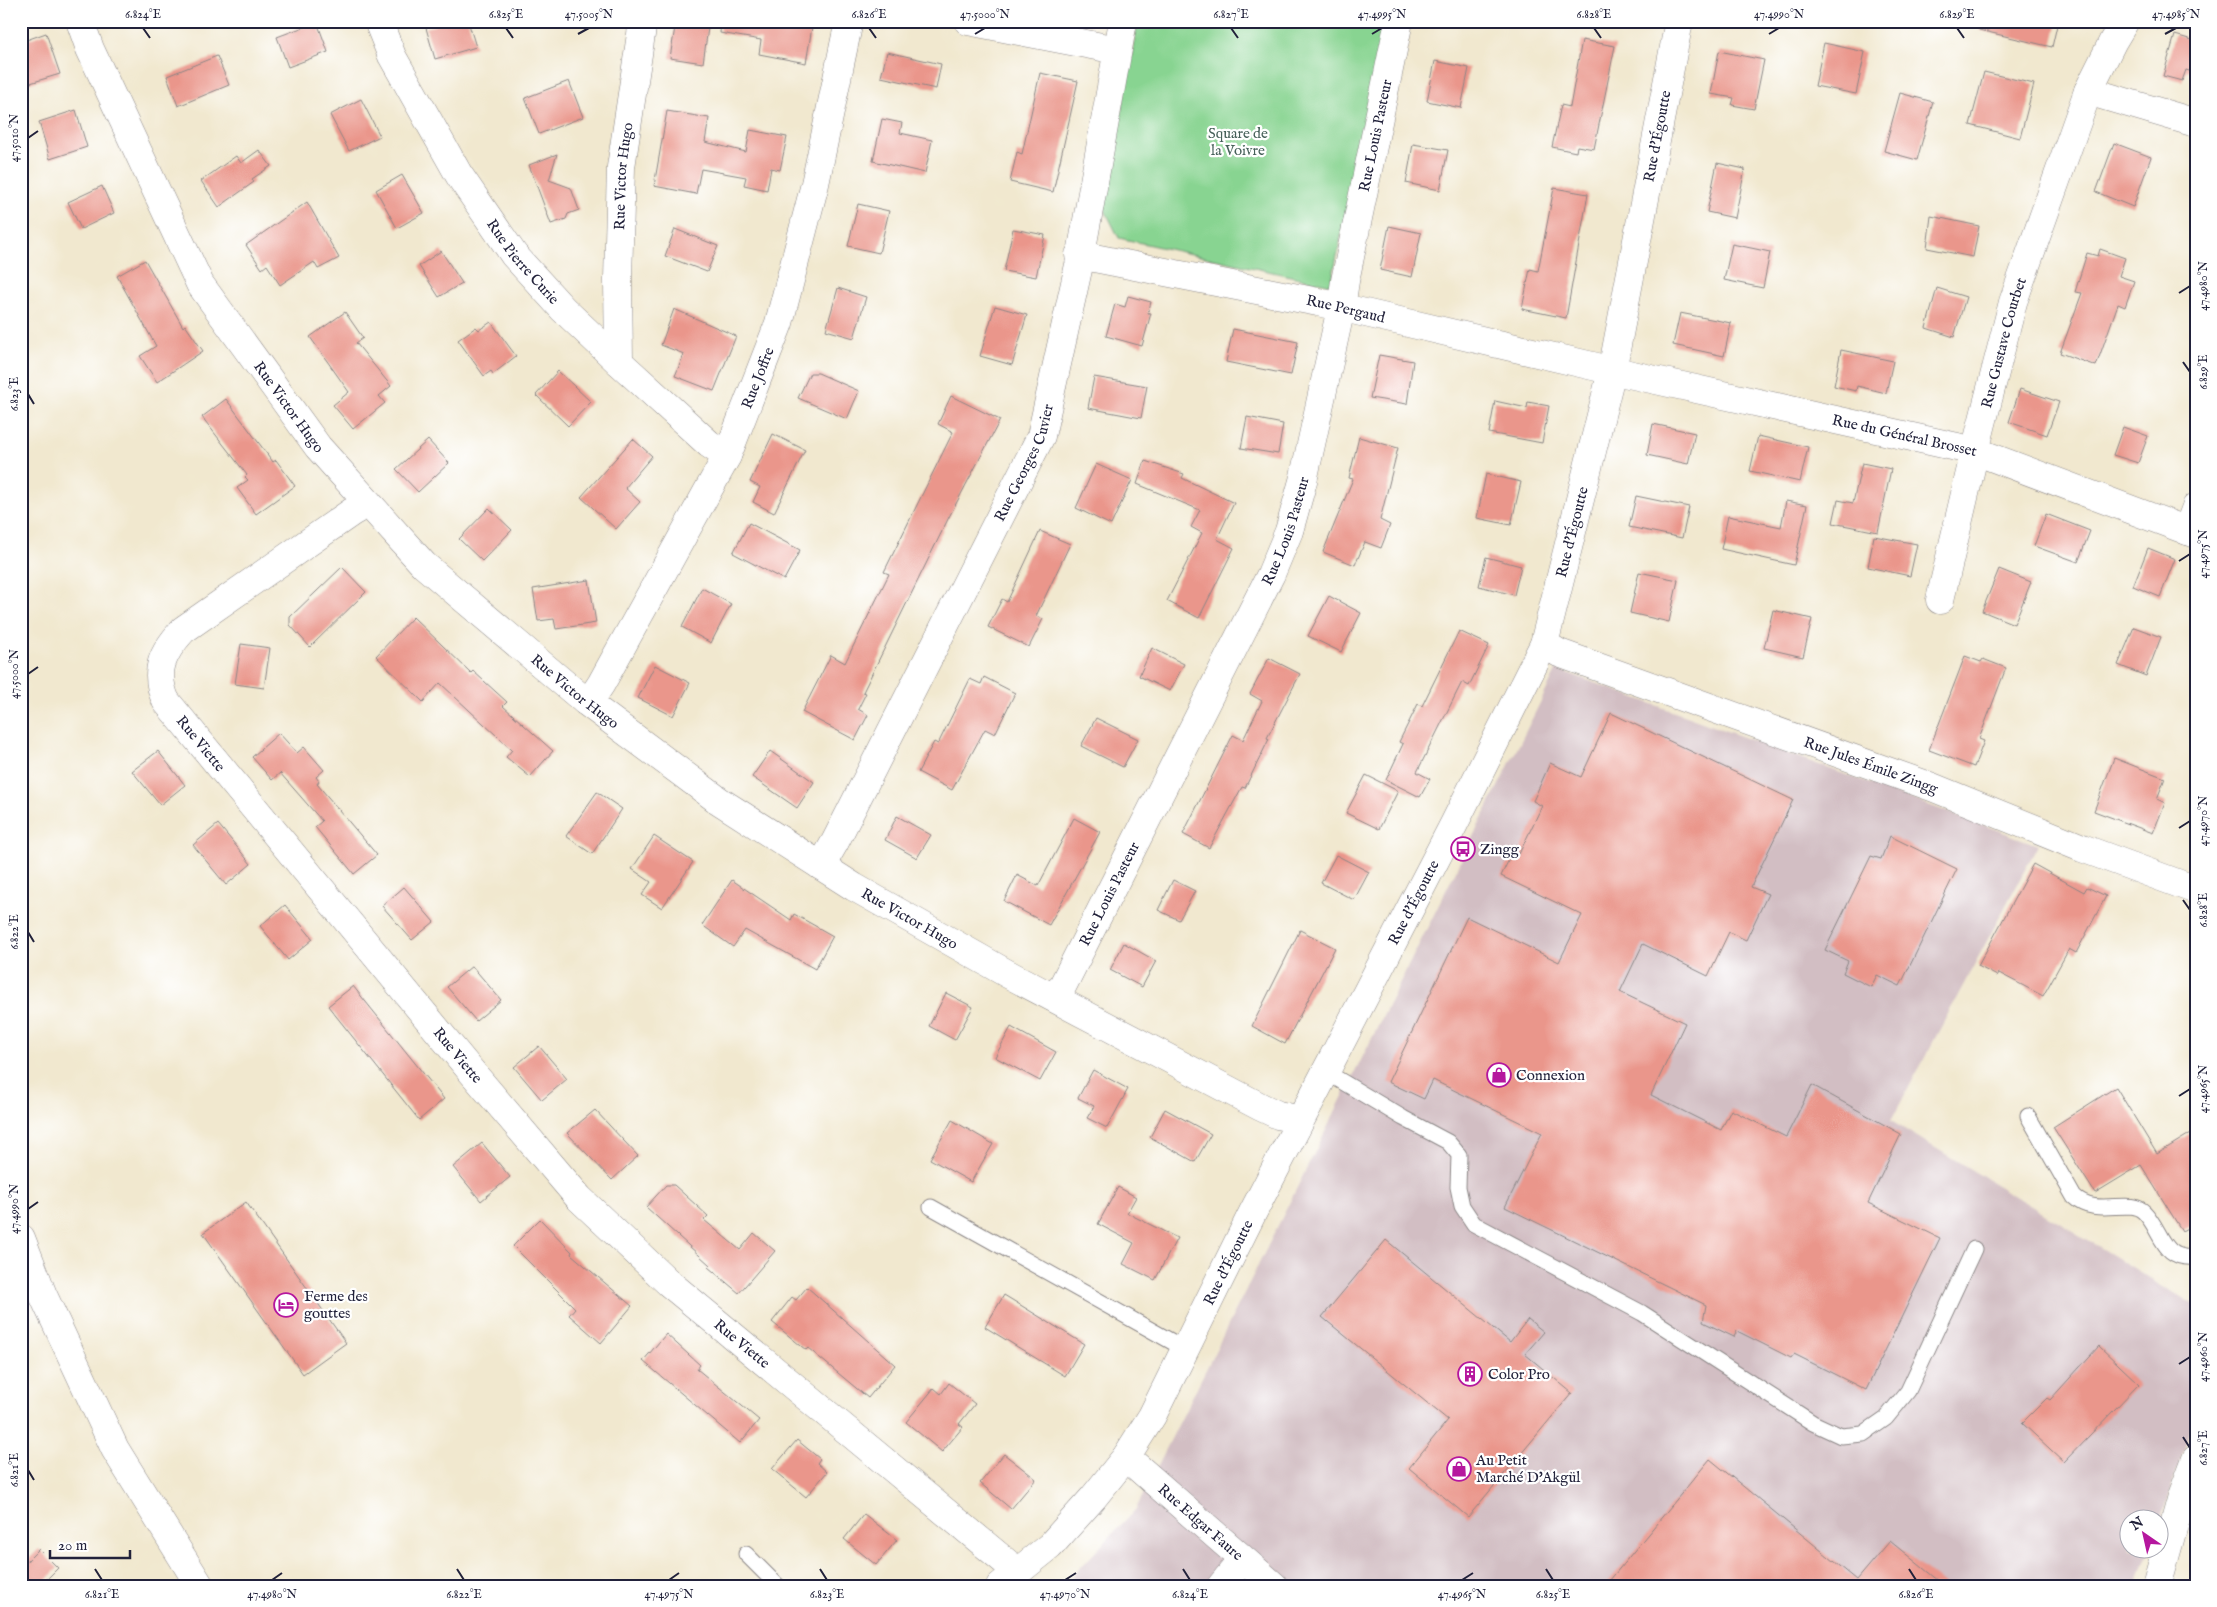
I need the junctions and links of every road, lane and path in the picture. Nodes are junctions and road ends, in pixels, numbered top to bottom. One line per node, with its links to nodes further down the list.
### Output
1 (80, 21): 19 (street, Rue Victor Hugo)
2 (378, 21): 15 (street, Rue Pierre Curie)
3 (643, 21): 15 (street, Rue Victor Hugo)
4 (849, 21): 18 (street, Rue Joffre)
5 (968, 21): 10 (street)
6 (1123, 21): 10 (street, Rue Georges Cuvier)
7 (1399, 21): 14 (street, Rue Louis Pasteur)
8 (1679, 21): 16 (street, Rue d'Égoutte)
9 (2125, 21): 11 (street, Rue Gustave Courbet)
10 (1117, 50): 13 (street, Rue Georges Cuvier)
11 (2088, 91): 12 (street); 17 (street, Rue Gustave Courbet)
12 (2196, 123)
13 (1079, 256): 14 (street, Rue Pergaud); 24 (street, Rue Georges Cuvier)
14 (1341, 308): 16 (street, Rue Pergaud); 26 (street, Rue Louis Pasteur)
15 (618, 362): 18 (street, Rue Pierre Curie)
16 (1612, 371): 17 (street, Rue du Général Brosset); 22 (street, Rue d'Égoutte)
17 (1975, 451): 20 (street, Rue du Général Brosset); 21 (street, Rue Gustave Courbet)
18 (727, 456): 23 (street, Rue Joffre)
19 (368, 503): 23 (street, Rue Victor Hugo); 39 (street, Rue Viette)
20 (2193, 524)
21 (1940, 600)
22 (1544, 644): 25 (street, Rue Jules Émile Zingg); 27 (street, Rue d'Égoutte)
23 (585, 701): 24 (street, Rue Victor Hugo)
24 (821, 866): 26 (street, Rue Victor Hugo)
25 (2196, 890)
26 (1053, 997): 29 (street, Rue Victor Hugo)
27 (1326, 1072): 29 (street, Rue d'Égoutte); 32 (lane)
28 (2028, 1116): 33 (lane)
29 (1300, 1120): 34 (street, Rue d'Égoutte)
30 (931, 1207): 34 (lane)
31 (21, 1238): 40 (street)
32 (1974, 1249)
33 (2196, 1258)
34 (1185, 1349): 35 (street, Rue d'Égoutte)
35 (1126, 1457): 38 (street, Rue Edgar Faure); 39 (street, Rue d'Égoutte)
36 (2196, 1459): 44 (street)
37 (746, 1554): 41 (lane)
38 (1242, 1560): 42 (street); 43 (street, Rue Edgar Faure)
39 (1009, 1579)
40 (200, 1586)
41 (778, 1586)
42 (1221, 1586)
43 (1274, 1586)
44 (2157, 1586)

